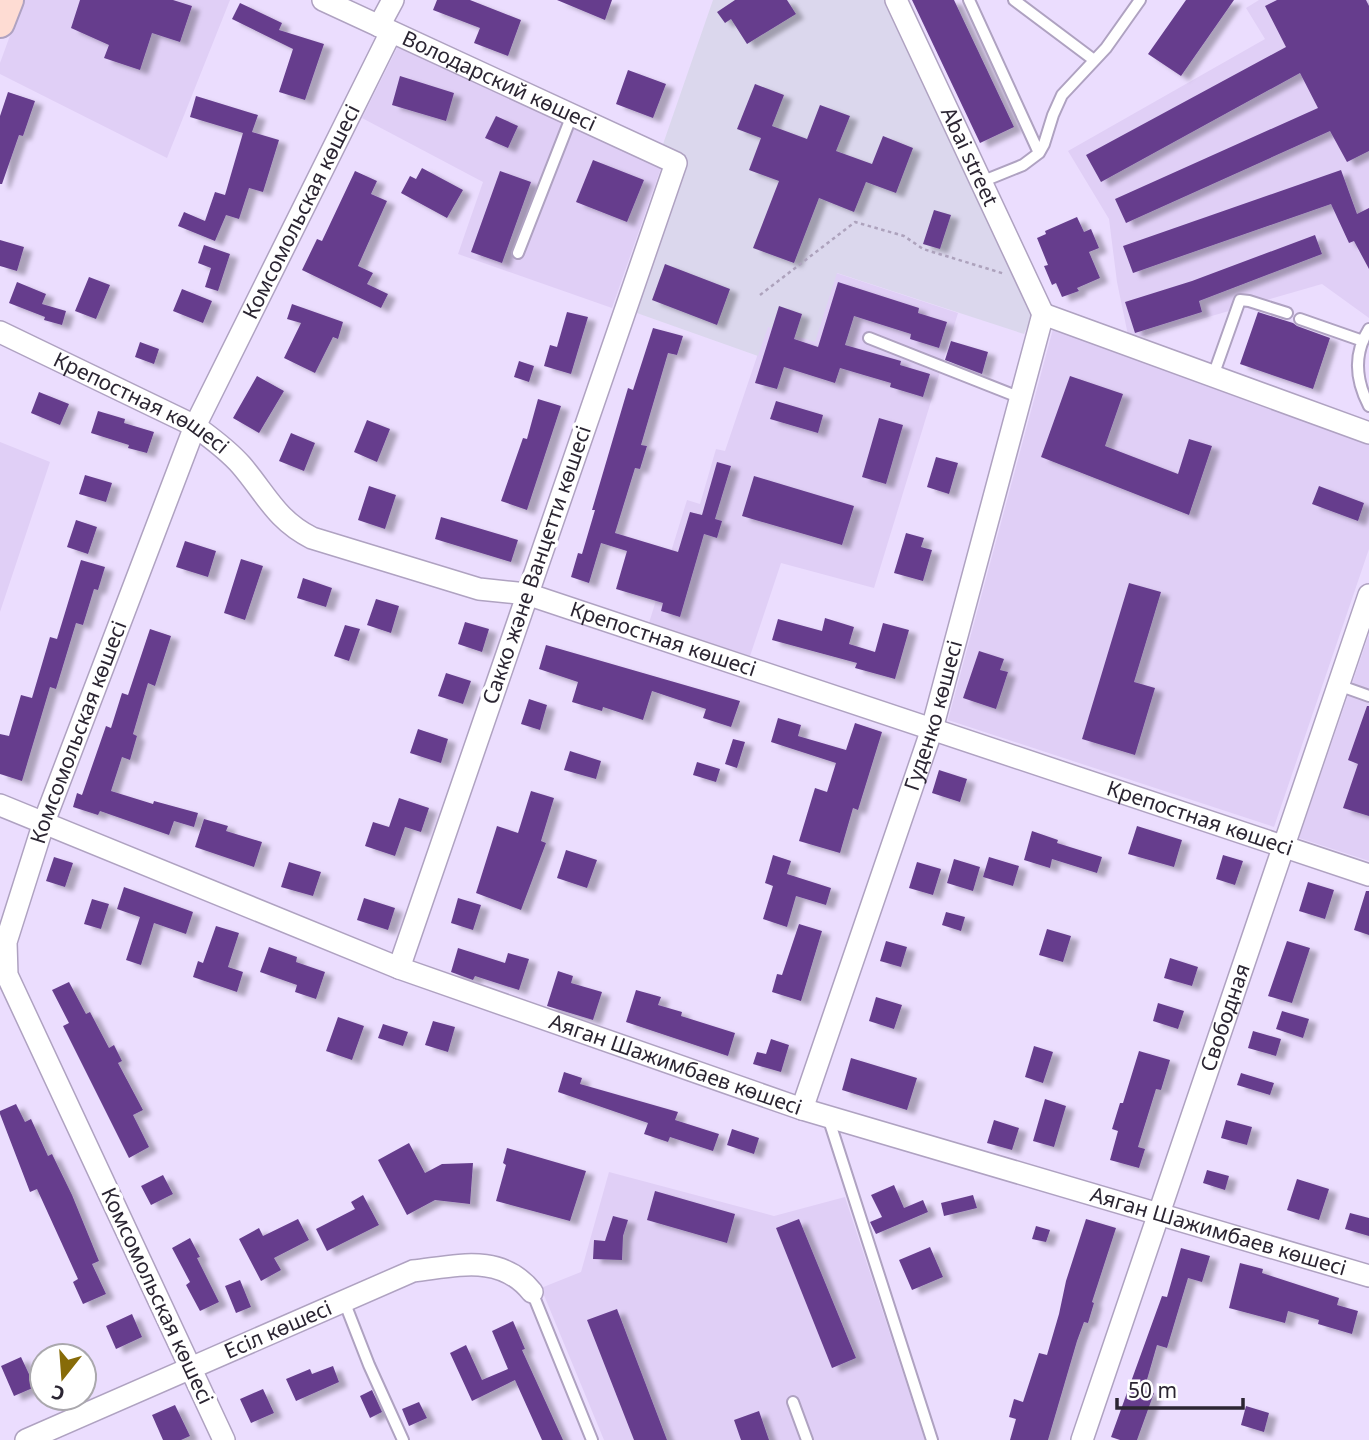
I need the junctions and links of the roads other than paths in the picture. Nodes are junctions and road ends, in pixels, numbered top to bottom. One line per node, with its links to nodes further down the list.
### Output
1 (9, 0): 8 (street)
2 (323, 0): 9 (street, Володарский көшесі)
3 (393, 0): 9 (street, Комсомольская көшесі)
4 (896, 0): 14 (street, Abai street)
5 (969, 0): 12 (lane)
6 (1014, 0): 10 (lane)
7 (1140, 0): 10 (lane)
8 (0, 23)
9 (385, 29): 11 (street, Володарский көшесі); 26 (street, Комсомольская көшесі)
10 (1094, 60): 12 (lane)
11 (572, 115): 13 (street, Володарский көшесі); 15 (lane)
12 (1039, 153): 14 (lane)
13 (676, 163): 28 (street, Сакко және Ванцетти көшесі)
14 (982, 182): 17 (street, Abai street)
15 (518, 253)
16 (1287, 313): 23 (lane)
17 (1043, 314): 23 (street); 24 (street, Гуденко көшесі)
18 (1300, 319): 22 (lane)
19 (1369, 329): 22 (lane)
20 (0, 332): 26 (street, Крепостная көшесі)
21 (869, 338): 24 (lane)
22 (1363, 341): 25 (lane)
23 (1213, 376): 27 (street)
24 (1021, 398): 32 (street, Гуденко көшесі)
25 (1369, 406)
26 (195, 426): 28 (street, Крепостная көшесі); 34 (street, Комсомольская көшесі)
27 (1369, 433)
28 (527, 594): 32 (street, Крепостная көшесі); 37 (street, Сакко және Ванцетти көшесі)
29 (1369, 595): 30 (street, Свободная)
30 (1338, 685): 31 (lane); 35 (street, Свободная)
31 (1369, 696)
32 (932, 729): 35 (street, Крепостная көшесі); 39 (street, Гуденко көшесі)
33 (0, 805): 34 (street, Аяган Шажимбаев көшесі)
34 (44, 822): 37 (street, Аяган Шажимбаев көшесі); 38 (street, Комсомольская көшесі)
35 (1284, 846): 36 (street, Крепостная көшесі); 41 (street, Свободная)
36 (1369, 875)
37 (399, 968): 39 (street, Аяган Шажимбаев көшесі)
38 (4, 977): 45 (street, Комсомольская көшесі)
39 (802, 1109): 40 (street, Аяган Шажимбаев көшесі)
40 (828, 1117): 41 (street, Аяган Шажимбаев көшесі); 52 (lane)
41 (1159, 1214): 42 (street, Аяган Шажимбаев көшесі); 53 (street, Свободная)
42 (1369, 1276)
43 (532, 1292): 44 (street, Есіл көшесі); 50 (lane)
44 (344, 1301): 45 (street, Есіл көшесі); 49 (lane)
45 (190, 1368): 47 (street, Есіл көшесі); 48 (street, Комсомольская көшесі)
46 (793, 1402): 51 (lane)
47 (26, 1440)
48 (224, 1440)
49 (403, 1440)
50 (592, 1440)
51 (807, 1440)
52 (932, 1440)
53 (1082, 1440)

